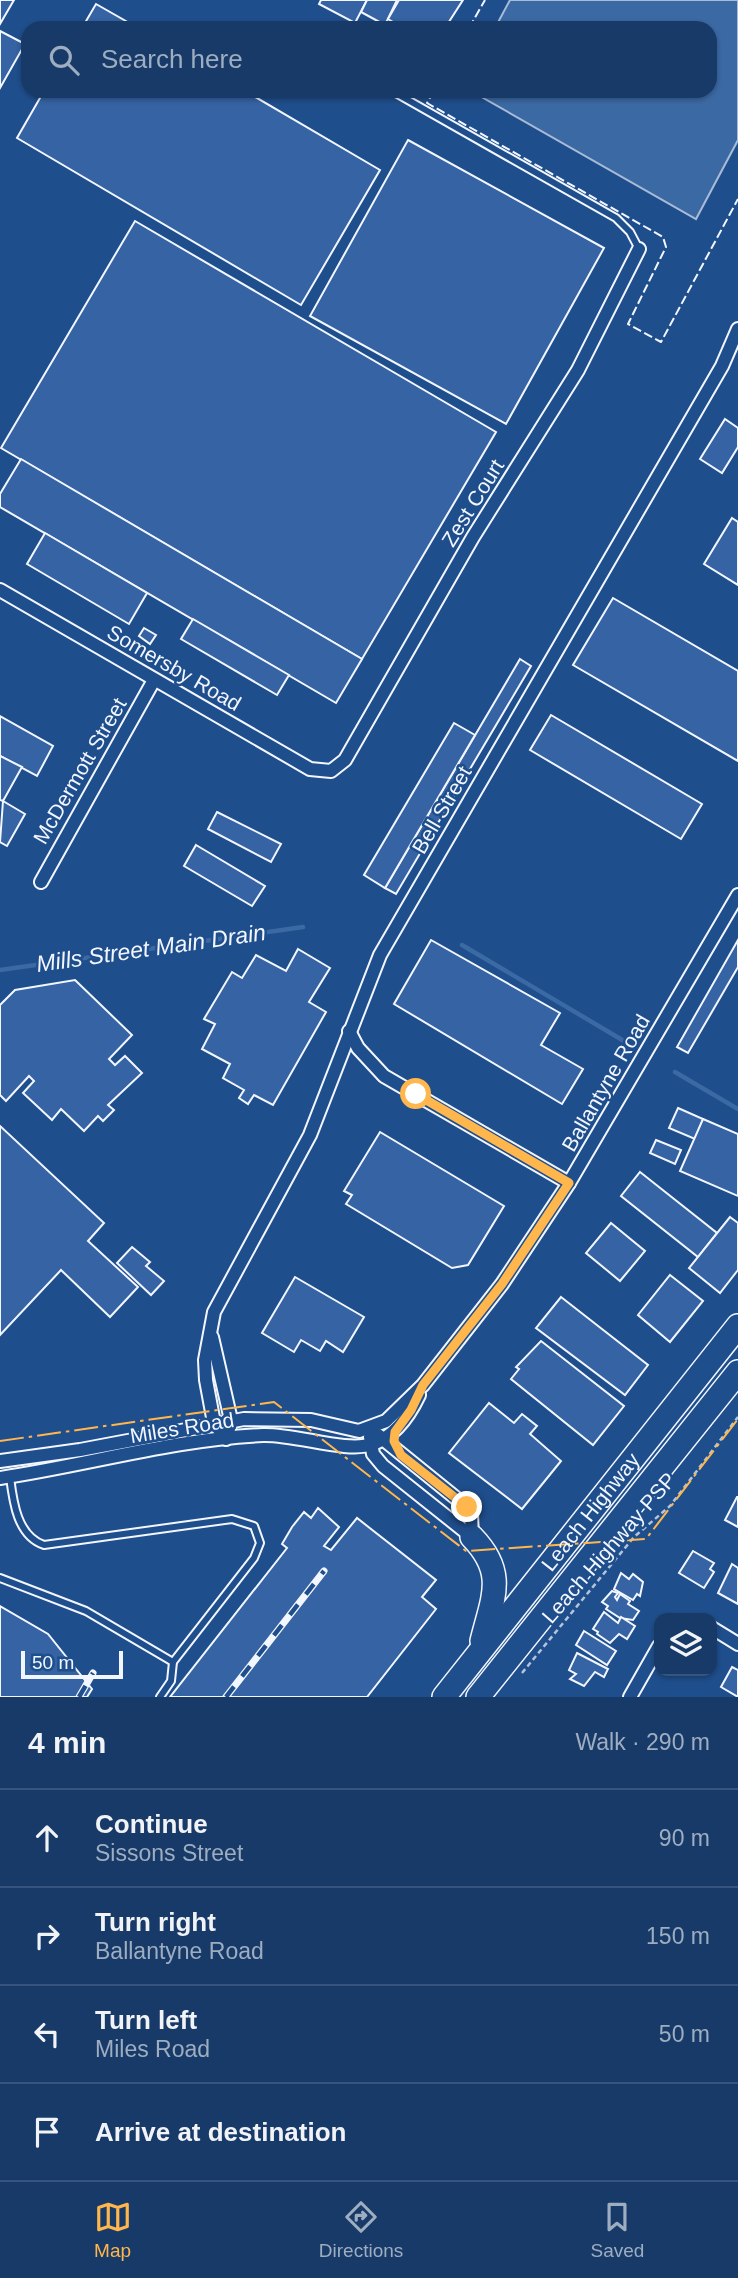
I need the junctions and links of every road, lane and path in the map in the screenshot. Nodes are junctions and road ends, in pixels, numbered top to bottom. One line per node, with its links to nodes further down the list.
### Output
1 (404, 98): 2 (lane)
2 (639, 249): 6 (street, Zest Court)
3 (738, 329): 9 (street, Bell Street)
4 (0, 590): 5 (street, Somersby Road)
5 (154, 680): 6 (street, Somersby Road); 7 (street, McDermott Street)
6 (331, 771)
7 (41, 882)
8 (738, 895): 10 (street, Ballantyne Road)
9 (349, 1031): 10 (street); 12 (street, Bell Street)
10 (569, 1183): 14 (street, Ballantyne Road)
11 (738, 1325): 32 (highway, Leach Highway)
12 (210, 1326): 16 (street); 17 (street, Bell Street)
13 (738, 1372): 38 (highway, Leach Highway)
14 (423, 1385): 18 (street, Ballantyne Road); 19 (street, Ballantyne Road)
15 (738, 1417): 35 (path, Leach Highway PSP)
16 (230, 1420): 17 (street, Miles Road); 19 (street, Miles Road); 20 (street)
17 (214, 1423): 20 (street, Bell Street); 26 (street, Miles Road)
18 (397, 1428): 21 (street, Ballantyne Road); 24 (street)
19 (369, 1430): 21 (street, Miles Road); 22 (street)
20 (226, 1439): 23 (street, Miles Road); 27 (street, Miles Road)
21 (384, 1439): 22 (street, Ballantyne Road); 24 (street, Miles Road)
22 (370, 1445): 23 (street, Miles Road); 25 (street)
23 (352, 1448): 25 (street)
24 (401, 1455): 28 (street, Miles Road)
25 (376, 1459): 28 (street)
26 (0, 1461)
27 (5, 1477): 34 (lane)
28 (471, 1526): 32 (highway)
29 (0, 1578): 34 (lane)
30 (717, 1631): 31 (street)
31 (738, 1644)
32 (480, 1651): 37 (highway, Leach Highway)
33 (654, 1655): 39 (street)
34 (173, 1662): 36 (lane)
35 (521, 1675)
36 (160, 1697)
37 (444, 1697)
38 (478, 1697)
39 (630, 1697)

